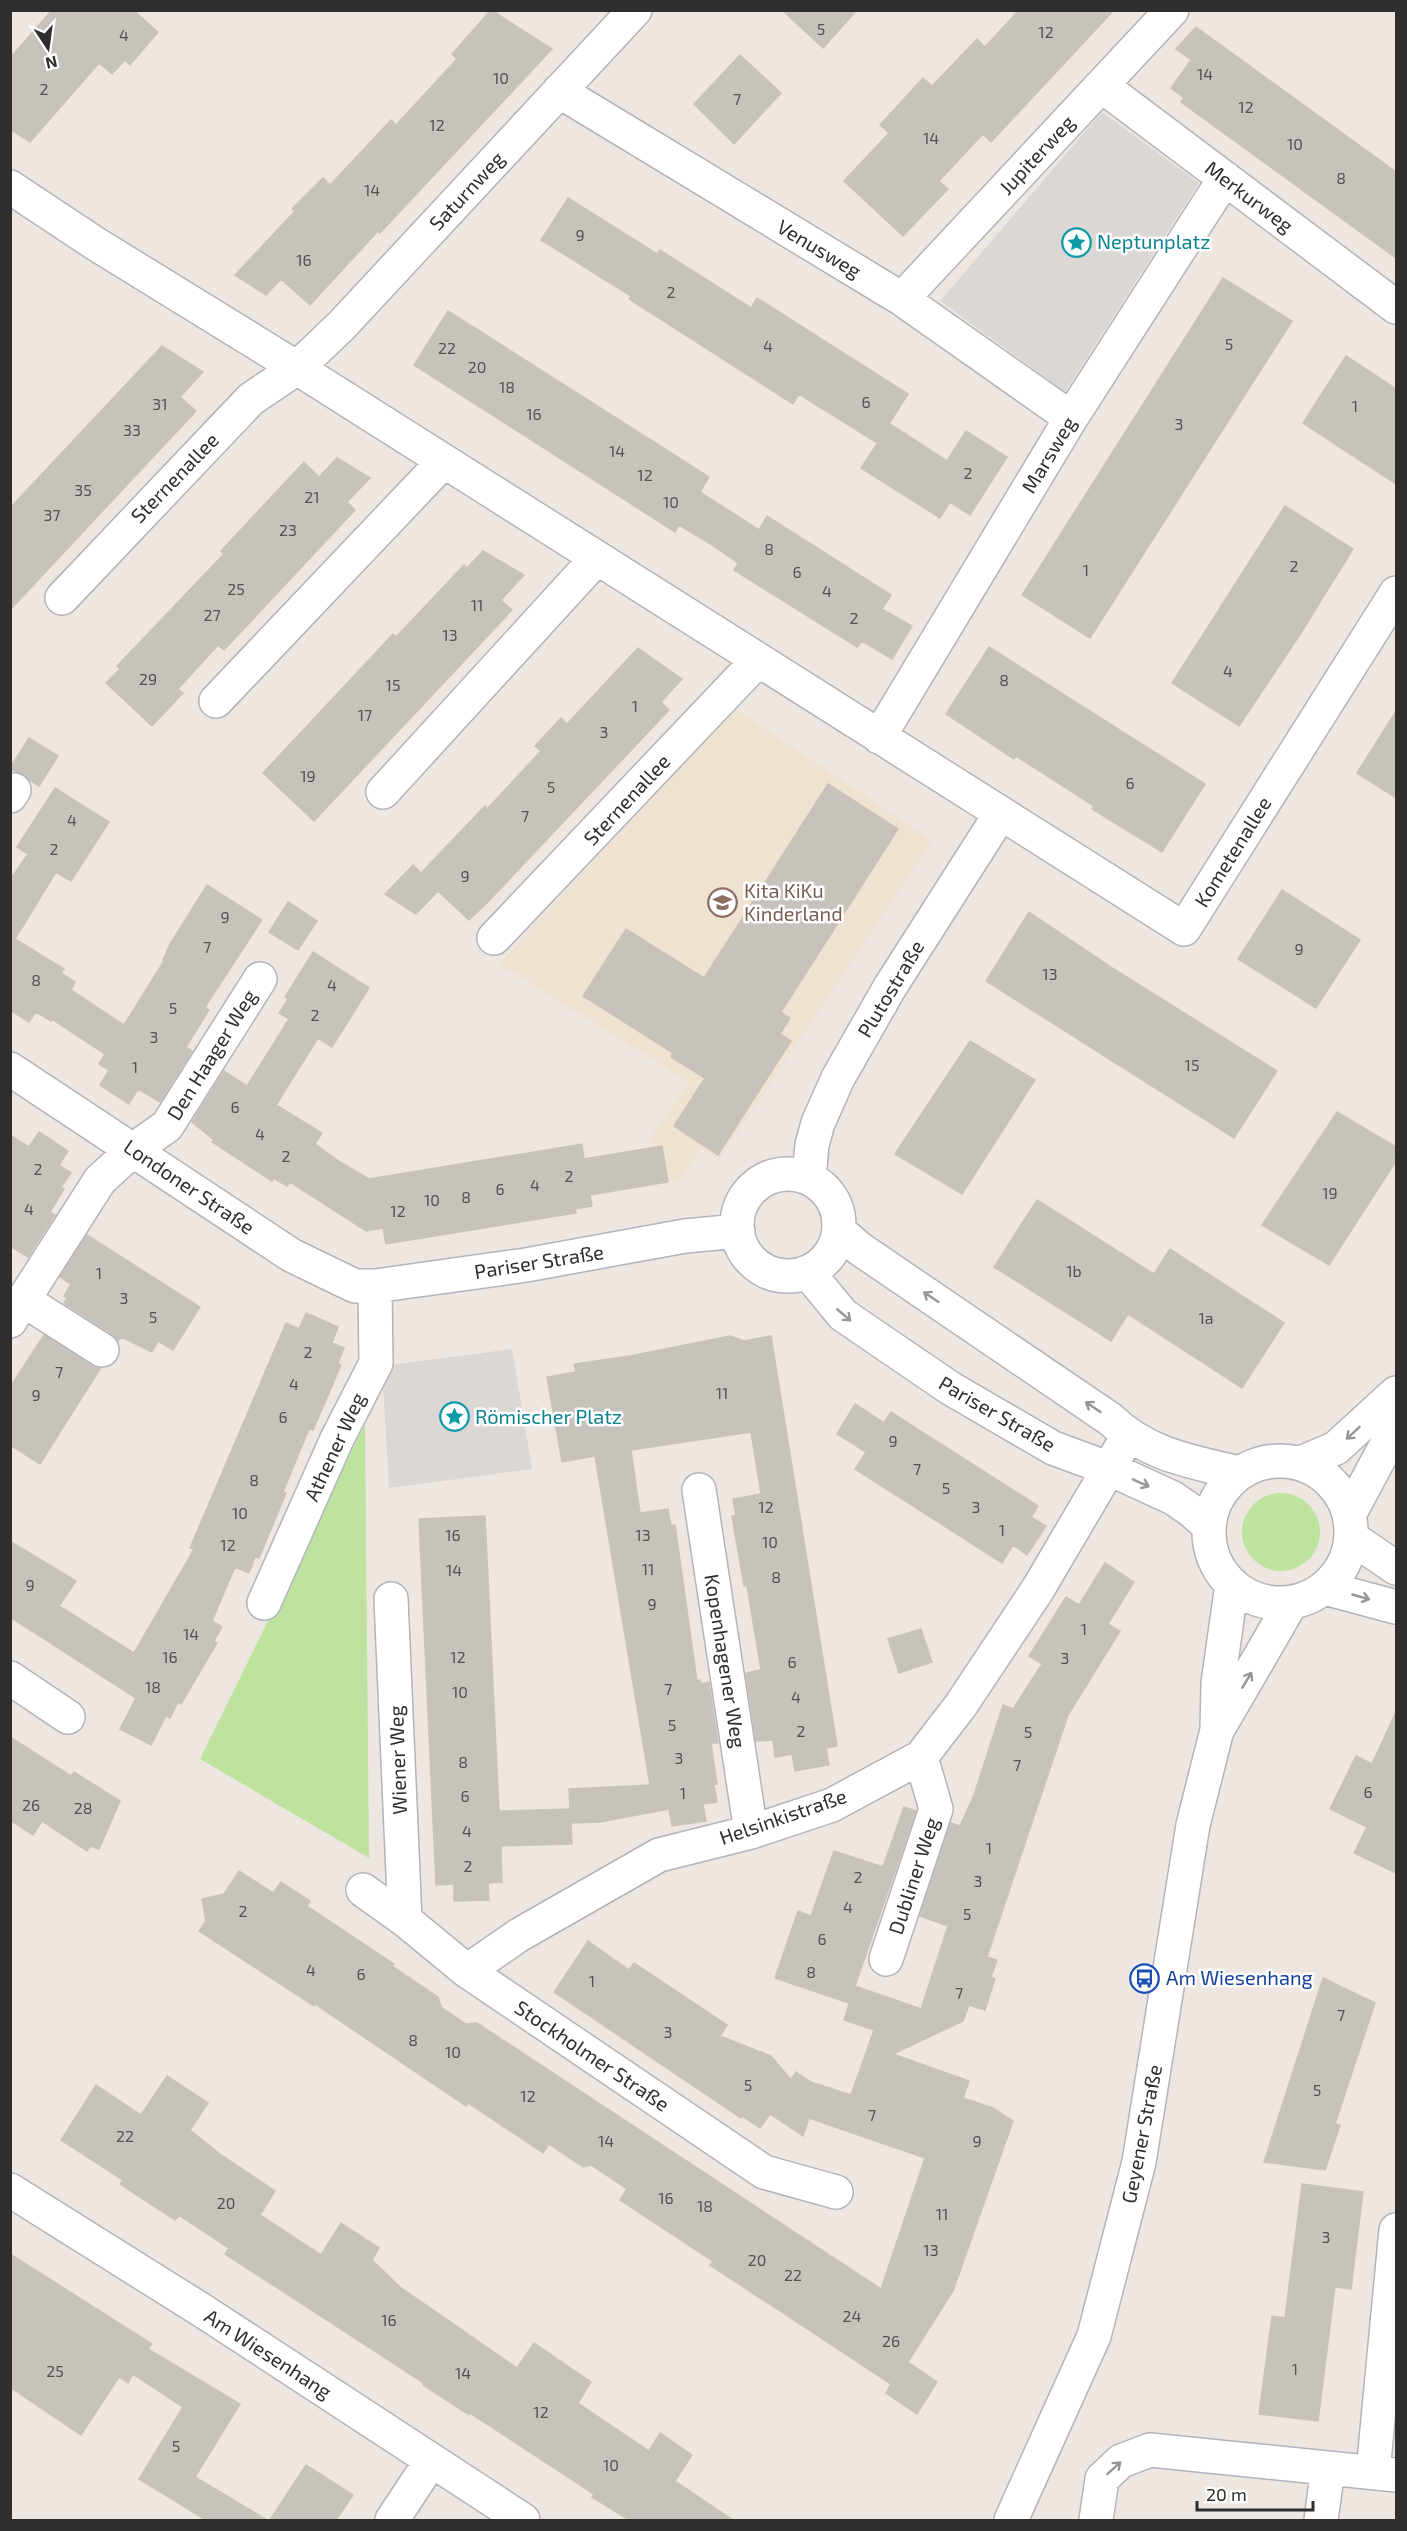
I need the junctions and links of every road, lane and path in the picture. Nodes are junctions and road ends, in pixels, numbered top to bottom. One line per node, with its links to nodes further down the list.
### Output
1 (635, 10): 4 (street, Saturnweg)
2 (1172, 10): 3 (street, Jupiterweg)
3 (1102, 86): 5 (street, Merkurweg); 7 (street, Jupiterweg)
4 (560, 91): 7 (street, Venusweg); 9 (street, Saturnweg)
5 (1225, 178): 8 (street, Merkurweg); 10 (street, Marsweg)
6 (10, 187): 9 (street)
7 (902, 299): 10 (street, Venusweg)
8 (1396, 308)
9 (297, 368): 11 (street); 14 (street, Sternenallee)
10 (1071, 418): 17 (street, Marsweg)
11 (443, 462): 12 (street); 16 (street)
12 (596, 559): 15 (street); 18 (street)
13 (1396, 593): 19 (street, Kometenallee)
14 (62, 598)
15 (758, 660): 17 (street); 20 (street, Sternenallee)
16 (216, 701)
17 (879, 737): 19 (street)
18 (383, 792)
19 (1001, 813): 24 (street, Plutostraße)
20 (494, 938)
21 (260, 979): 23 (street, Den Haager Weg)
22 (10, 1069): 23 (street, Londoner Straße)
23 (133, 1150): 28 (street, Londoner Straße); 29 (street, Den Haager Weg)
24 (809, 1178): 25 (street); 26 (street)
25 (738, 1231): 27 (street); 28 (street, Pariser Straße)
26 (839, 1231): 27 (street); 33 (street, one-way to 26)
27 (804, 1273): 35 (street, Pariser Straße, one-way to 35)
28 (375, 1286): 45 (street, Athener Weg)
29 (18, 1311): 30 (street)
30 (102, 1350)
31 (1396, 1393): 34 (street, one-way to 34)
32 (1396, 1427): 39 (street)
33 (1128, 1436): 35 (street, Helsinkistraße); 36 (street)
34 (1301, 1463): 36 (street); 39 (street)
35 (1110, 1469): 38 (street, Pariser Straße, one-way to 38); 50 (street, Helsinkistraße)
36 (1239, 1473): 38 (street)
37 (699, 1490): 51 (street, Kopenhagener Weg)
38 (1209, 1526): 41 (street)
39 (1351, 1526): 40 (street); 42 (street)
40 (1396, 1568)
41 (1232, 1584): 44 (street); 49 (street, Geyener Straße)
42 (1325, 1587): 44 (street); 46 (street, one-way to 46)
43 (392, 1599): 53 (street, Wiener Weg)
44 (1292, 1602): 49 (street, Geyener Straße, one-way to 44)
45 (264, 1603)
46 (1396, 1607)
47 (10, 1677): 48 (street)
48 (68, 1717)
49 (1217, 1730): 64 (street, Geyener Straße)
50 (921, 1757): 51 (street, Helsinkistraße); 54 (street, Dubliner Weg)
51 (751, 1832): 55 (street, Helsinkistraße)
52 (363, 1890): 53 (street, Stockholmer Straße)
53 (405, 1920): 55 (street, Stockholmer Straße)
54 (886, 1959)
55 (467, 1971): 57 (street, Stockholmer Straße)
56 (10, 2190): 59 (street, Am Wiesenhang)
57 (836, 2192)
58 (1396, 2230): 61 (street)
59 (431, 2461): 62 (street); 63 (street, Am Wiesenhang)
60 (1328, 2468): 61 (street); 65 (street, one-way to 60); 66 (street)
61 (1385, 2473)
62 (392, 2520)
63 (523, 2520)
64 (1011, 2520)
65 (1096, 2520)
66 (1321, 2520)

